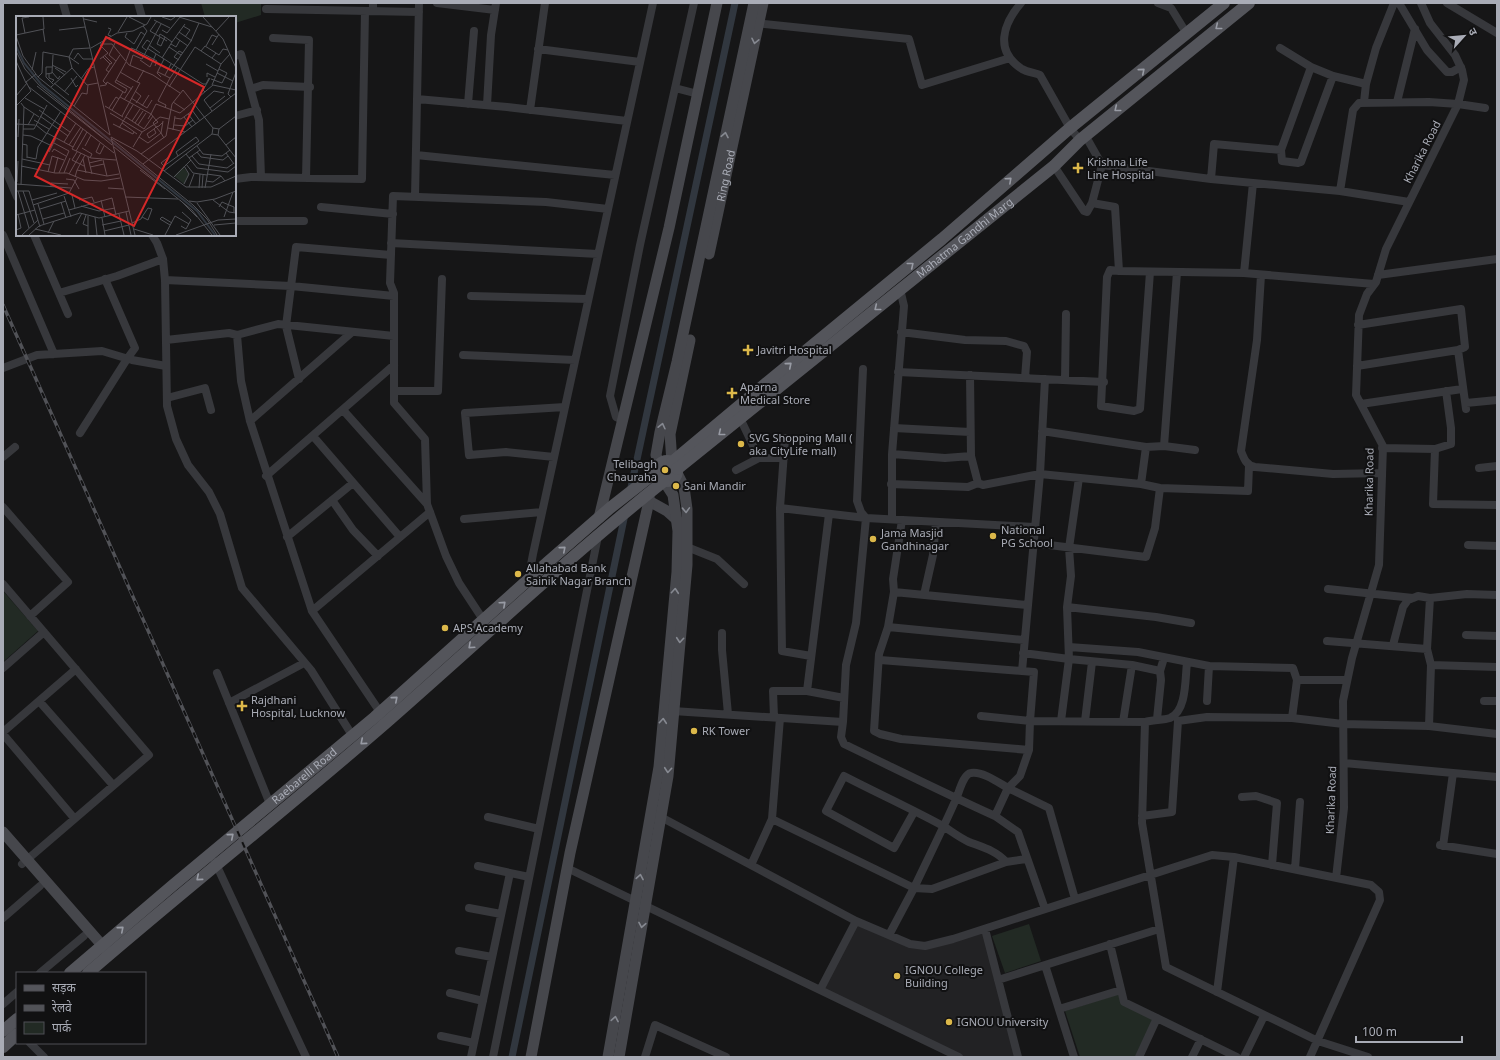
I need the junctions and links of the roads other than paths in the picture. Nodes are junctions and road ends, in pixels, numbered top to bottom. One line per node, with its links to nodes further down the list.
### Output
1 (63, 3): 23 (street)
2 (138, 3): 24 (street)
3 (438, 3): 18 (street)
4 (545, 3): 32 (street)
5 (653, 3): 35 (street)
6 (694, 3): 41 (street)
7 (717, 3): 43 (street)
8 (754, 3): 25 (street)
9 (764, 3): 25 (street, Ring Road)
10 (1021, 3): 34 (street)
11 (1158, 3): 29 (street)
12 (1224, 3): 29 (main road)
13 (1249, 3): 56 (main road, Mahatma Gandhi Marg, one-way to 56)
14 (1394, 3): 39 (street)
15 (1399, 3): 26 (street)
16 (1421, 3): 37 (street, Kharika Road)
17 (1447, 3): 28 (street)
18 (495, 6): 49 (street)
19 (326, 7): 21 (street); 22 (street)
20 (419, 7): 22 (street); 44 (street)
21 (266, 9)
22 (370, 9): 64 (street)
23 (67, 16)
24 (142, 16)
25 (754, 23): 34 (street); 161 (street, Ring Road, one-way to 161); 164 (street, one-way to 25)
26 (1415, 29): 37 (street); 46 (street)
27 (474, 31): 47 (street)
28 (1497, 33)
29 (1187, 34): 55 (main road, one-way to 29)
30 (273, 38): 40 (street)
31 (1280, 48): 36 (street)
32 (538, 49): 35 (street); 52 (street)
33 (236, 56): 42 (street)
34 (1010, 58): 55 (street)
35 (640, 62): 54 (street)
36 (1311, 67): 38 (street); 57 (street)
37 (1461, 67): 48 (street, Kharika Road)
38 (1333, 76): 39 (street); 57 (street)
39 (1366, 84): 45 (street)
40 (310, 87): 42 (street); 64 (street)
41 (675, 88): 43 (street); 139 (street)
42 (251, 89): 51 (street)
43 (698, 94): 139 (street)
44 (417, 99): 47 (street); 58 (street)
45 (1364, 102): 46 (street); 70 (street)
46 (1397, 102): 48 (street)
47 (468, 104): 49 (street)
48 (1458, 104): 50 (street); 72 (street, Kharika Road)
49 (487, 105): 52 (street)
50 (1485, 108)
51 (257, 110): 53 (street); 63 (street)
52 (530, 110): 54 (street)
53 (236, 116)
54 (627, 121): 62 (street)
55 (1070, 128): 56 (street); 161 (main road, one-way to 55)
56 (1083, 137): 59 (street); 60 (main road, Mahatma Gandhi Marg)
57 (1281, 150): 66 (street)
58 (416, 155): 62 (street); 71 (street)
59 (1102, 165): 66 (street); 73 (street)
60 (1054, 166): 73 (street); 98 (main road, Mahatma Gandhi Marg)
61 (3, 172): 67 (street)
62 (616, 175): 75 (street)
63 (261, 177): 64 (street); 65 (street)
64 (306, 178)
65 (236, 179)
66 (1211, 179): 68 (street)
67 (14, 180): 69 (street)
68 (1253, 183): 70 (street); 90 (street)
69 (16, 191)
70 (1340, 191): 72 (street)
71 (415, 197): 75 (street); 76 (street)
72 (1409, 202): 92 (street, Kharika Road)
73 (1092, 203): 87 (street)
74 (321, 207): 76 (street)
75 (608, 210): 83 (street)
76 (393, 214): 82 (street)
77 (236, 221): 78 (street)
78 (304, 221)
79 (3, 235): 113 (street)
80 (34, 236): 99 (street)
81 (153, 236): 85 (street)
82 (391, 243): 83 (street); 84 (street)
83 (598, 254): 102 (street)
84 (391, 255): 97 (street); 100 (street)
85 (163, 259): 93 (street); 95 (street)
86 (1497, 259): 92 (street)
87 (1119, 271): 88 (street); 128 (street)
88 (1150, 272): 89 (street); 128 (street)
89 (1177, 272): 90 (street); 147 (street)
90 (1244, 273): 91 (street)
91 (1261, 275): 96 (street); 159 (street)
92 (1378, 275): 96 (street, Kharika Road)
93 (106, 279): 99 (street); 115 (street)
94 (442, 279): 130 (street)
95 (165, 280): 97 (street); 111 (street)
96 (1374, 284): 105 (street, Kharika Road)
97 (291, 286): 100 (street); 106 (street)
98 (900, 289): 107 (street); 138 (main road, Mahatma Gandhi Marg, one-way to 138)
99 (59, 293): 103 (street)
100 (394, 296): 110 (street)
101 (471, 296): 102 (street)
102 (588, 299): 116 (street)
103 (68, 314)
104 (1066, 314): 127 (street)
105 (1358, 325): 112 (street); 119 (street, Kharika Road)
106 (286, 326): 108 (street); 109 (street); 124 (street)
107 (901, 332): 122 (street); 125 (street)
108 (351, 333): 110 (street); 124 (street)
109 (237, 335): 111 (street); 140 (street)
110 (394, 336): 117 (street)
111 (166, 340): 118 (street)
112 (1458, 350): 119 (street); 129 (street)
113 (54, 354): 115 (street); 120 (street)
114 (463, 355): 116 (street)
115 (127, 359): 118 (street); 144 (street)
116 (575, 360): 135 (street)
117 (394, 365): 130 (street); 137 (street)
118 (166, 366): 132 (street)
119 (1357, 366): 134 (street, Kharika Road)
120 (3, 368)
121 (864, 369): 183 (street)
122 (898, 372): 123 (street); 141 (street)
123 (970, 375): 125 (street); 143 (street)
124 (299, 378): 140 (street)
125 (1025, 378): 126 (street)
126 (1045, 379): 127 (street); 142 (street)
127 (1065, 380): 128 (street)
128 (1104, 382)
129 (1462, 389): 131 (street); 133 (street)
130 (394, 391): 178 (street)
131 (1446, 392): 134 (street); 151 (street)
132 (167, 398): 136 (street); 231 (street)
133 (1497, 400)
134 (1361, 404): 150 (street, Kharika Road)
135 (565, 406): 155 (street); 155 (street)
136 (211, 410)
137 (343, 410): 145 (street); 178 (street)
138 (740, 418): 157 (street); 161 (main road, Mahatma Gandhi Marg, one-way to 161)
139 (623, 420): 182 (street)
140 (250, 421): 167 (street)
141 (894, 428): 143 (street); 153 (street)
142 (1042, 431): 148 (street); 166 (street)
143 (970, 432): 154 (street)
144 (80, 433)
145 (313, 436): 167 (street); 169 (street)
146 (785, 438): 158 (street)
147 (1164, 446): 148 (street); 152 (street)
148 (1146, 447): 172 (street)
149 (15, 448): 156 (street)
150 (1382, 448): 151 (street); 165 (street, Kharika Road)
151 (1434, 449): 176 (street)
152 (1195, 450)
153 (892, 454): 154 (street); 171 (street)
154 (971, 456): 170 (street)
155 (554, 457): 180 (street)
156 (3, 458)
157 (759, 458): 158 (street); 163 (street)
158 (784, 458): 179 (street)
159 (1249, 466): 165 (street); 173 (street)
160 (1497, 466): 162 (street)
161 (676, 468): 164 (main road); 164 (main road); 196 (street, Ring Road, one-way to 196)
162 (1479, 468)
163 (736, 470)
164 (660, 472): 174 (main road); 182 (main road); 186 (street)
165 (1382, 473): 204 (street, Kharika Road)
166 (1040, 474): 168 (street); 170 (street); 189 (street)
167 (266, 476): 191 (street)
168 (1079, 478): 172 (street); 197 (street)
169 (354, 483): 175 (street); 192 (street)
170 (978, 483): 171 (street)
171 (891, 484): 185 (street)
172 (1141, 484): 173 (street)
173 (1160, 488): 197 (street)
174 (649, 497): 186 (street); 190 (main road); 300 (street)
175 (332, 500): 191 (street); 198 (street)
176 (1497, 505)
177 (3, 507): 212 (street)
178 (428, 508): 192 (street); 213 (street)
179 (780, 508): 181 (street); 227 (street)
180 (542, 512): 184 (street); 199 (street)
181 (829, 514): 183 (street); 227 (street)
182 (599, 518): 199 (main road, one-way to 182)
183 (866, 518): 185 (street); 246 (street)
184 (464, 519)
185 (892, 519): 187 (street)
186 (677, 520): 281 (street, one-way to 186)
187 (902, 520): 188 (street); 203 (street)
188 (936, 522): 189 (street); 206 (street)
189 (1034, 528): 193 (street)
190 (598, 536): 199 (main road); 288 (street)
191 (287, 537): 211 (street)
192 (400, 537): 198 (street)
193 (1033, 543): 197 (street); 209 (street)
194 (1468, 545): 195 (street)
195 (1497, 546)
196 (687, 547): 201 (street); 252 (street, Ring Road, one-way to 252)
197 (1070, 548): 210 (street)
198 (378, 556): 211 (street)
199 (538, 579): 213 (main road, Raebarelli Road, one-way to 199); 293 (main road, one-way to 293)
200 (3, 584): 212 (street)
201 (744, 584)
202 (1328, 589): 204 (street)
203 (894, 592): 206 (street); 215 (street)
204 (1370, 592): 207 (street); 222 (street, Kharika Road)
205 (1497, 594): 208 (street)
206 (924, 595): 209 (street)
207 (1413, 598): 208 (street); 223 (street)
208 (1430, 598): 225 (street)
209 (1028, 605): 220 (street)
210 (1067, 607): 214 (street); 224 (street)
211 (312, 612): 253 (street)
212 (30, 616): 216 (street)
213 (484, 620): 253 (main road, Raebarelli Road, one-way to 213)
214 (1191, 623)
215 (888, 627): 220 (street); 230 (street)
216 (44, 632): 238 (street); 239 (street)
217 (722, 634): 254 (street)
218 (1466, 636): 219 (street)
219 (1497, 636)
220 (1024, 640): 226 (street)
221 (1327, 641): 222 (street)
222 (1356, 642): 223 (street); 244 (street, Kharika Road)
223 (1394, 645): 225 (street)
224 (1068, 647): 228 (street); 229 (street)
225 (1427, 649): 235 (street)
226 (1023, 653): 229 (street); 241 (street)
227 (812, 656): 245 (street)
228 (1164, 658): 233 (street); 240 (street)
229 (1069, 659): 232 (street); 260 (street)
230 (880, 660): 241 (street); 270 (street)
231 (304, 662): 251 (street); 269 (street)
232 (1092, 662): 234 (street); 261 (street)
233 (1187, 662): 236 (street); 258 (street)
234 (1132, 665): 240 (street); 263 (street)
235 (1431, 665): 237 (street); 266 (street)
236 (1209, 666): 243 (street); 248 (street)
237 (1497, 667)
238 (3, 668)
239 (76, 669): 247 (street); 274 (street)
240 (1160, 670): 258 (street)
241 (1022, 671): 259 (street)
242 (217, 673): 251 (street)
243 (1297, 680): 244 (street); 257 (street)
244 (1347, 680): 265 (street, Kharika Road)
245 (807, 691): 246 (street); 256 (street)
246 (844, 698): 262 (street)
247 (39, 701): 267 (street); 274 (street)
248 (1207, 701)
249 (1484, 701): 250 (street)
250 (1497, 701)
251 (229, 703): 279 (street)
252 (673, 711): 254 (street); 281 (street, Ring Road, one-way to 281)
253 (380, 712): 269 (main road, Raebarelli Road)
254 (728, 714): 256 (street)
255 (981, 716): 259 (street)
256 (777, 717): 262 (street); 286 (street)
257 (1292, 718): 265 (street); 283 (street)
258 (1156, 719): 264 (street)
259 (1030, 721): 260 (street); 270 (street)
260 (1061, 721): 261 (street)
261 (1085, 721): 263 (street)
262 (843, 722): 277 (street)
263 (1123, 722): 264 (street)
264 (1145, 722): 283 (street)
265 (1343, 724): 266 (street); 271 (street, Kharika Road)
266 (1429, 726): 268 (street)
267 (3, 733): 285 (street)
268 (1497, 734)
269 (352, 736): 279 (main road, Raebarelli Road)
270 (1029, 750): 275 (street)
271 (1344, 763): 272 (street); 305 (street, Kharika Road)
272 (1453, 773): 273 (street); 291 (street)
273 (1497, 777)
274 (113, 785): 285 (street)
275 (1008, 788): 277 (street); 282 (street); 308 (street)
276 (1242, 797): 298 (street)
277 (957, 798): 282 (street); 287 (street)
278 (1300, 802): 301 (street)
279 (270, 804): 293 (main road, Raebarelli Road, one-way to 279)
280 (914, 812): 280 (street); 287 (street)
281 (656, 815): 297 (street); 309 (street)
282 (995, 816): 294 (street)
283 (1142, 816): 303 (street)
284 (488, 817): 288 (street)
285 (74, 818): 295 (street)
286 (772, 820): 297 (street); 307 (street)
287 (943, 826): 296 (street); 307 (street)
288 (539, 829): 304 (street)
289 (3, 832): 295 (street)
290 (3, 842): 295 (street)
291 (1497, 854)
292 (1234, 857): 298 (street); 303 (street); 330 (street)
293 (213, 859): 321 (main road, Raebarelli Road); 346 (street)
294 (1026, 859): 296 (street); 311 (street)
295 (24, 862): 306 (street); 321 (street)
296 (1006, 862): 307 (street)
297 (751, 865): 314 (street)
298 (1272, 865): 301 (street)
299 (478, 866): 302 (street)
300 (567, 868): 309 (street); 349 (street)
301 (1294, 870): 305 (street)
302 (510, 873): 304 (street); 312 (street)
303 (1151, 874): 308 (street); 316 (street)
304 (529, 877): 348 (street)
305 (1336, 878): 341 (street)
306 (40, 886): 313 (street); 318 (street)
307 (914, 888): 317 (street)
308 (1075, 899): 311 (street)
309 (640, 902): 328 (street); 350 (street, one-way to 309); 351 (street, one-way to 351)
310 (468, 908): 312 (street)
311 (1045, 909): 315 (street)
312 (501, 914): 322 (street)
313 (3, 918)
314 (856, 921): 317 (street); 328 (street)
315 (985, 929): 317 (street); 327 (street)
316 (1159, 929): 319 (street); 330 (street)
317 (889, 935)
318 (84, 936): 321 (street); 324 (street)
319 (1110, 944): 323 (street); 329 (street)
320 (459, 950): 322 (street)
321 (103, 952): 325 (main road, Raebarelli Road); 326 (main road)
322 (492, 957): 333 (street)
323 (1045, 965): 327 (street); 335 (street)
324 (41, 972)
325 (72, 972)
326 (89, 972)
327 (998, 980): 355 (street)
328 (820, 990): 354 (street)
329 (1121, 990): 335 (street); 337 (street)
330 (1217, 992): 336 (street)
331 (16, 993): 334 (street)
332 (450, 993): 333 (street)
333 (483, 1001): 342 (street)
334 (3, 1004)
335 (1059, 1009): 356 (street)
336 (1264, 1016): 341 (street); 360 (street)
337 (1157, 1018): 340 (street); 357 (street)
338 (10, 1026): 344 (main road)
339 (441, 1036): 342 (street)
340 (1201, 1039): 358 (street); 359 (street)
341 (1318, 1041): 361 (street); 362 (street)
342 (474, 1043): 347 (street)
343 (31, 1044): 345 (street)
344 (3, 1047)
345 (44, 1057)
346 (306, 1057)
347 (471, 1057)
348 (493, 1057)
349 (531, 1057)
350 (608, 1057)
351 (619, 1057)
352 (644, 1057): 353 (street)
353 (726, 1057)
354 (959, 1057)
355 (1018, 1057)
356 (1074, 1057)
357 (1139, 1057)
358 (1192, 1057)
359 (1237, 1057)
360 (1244, 1057)
361 (1310, 1057)
362 (1368, 1057)

